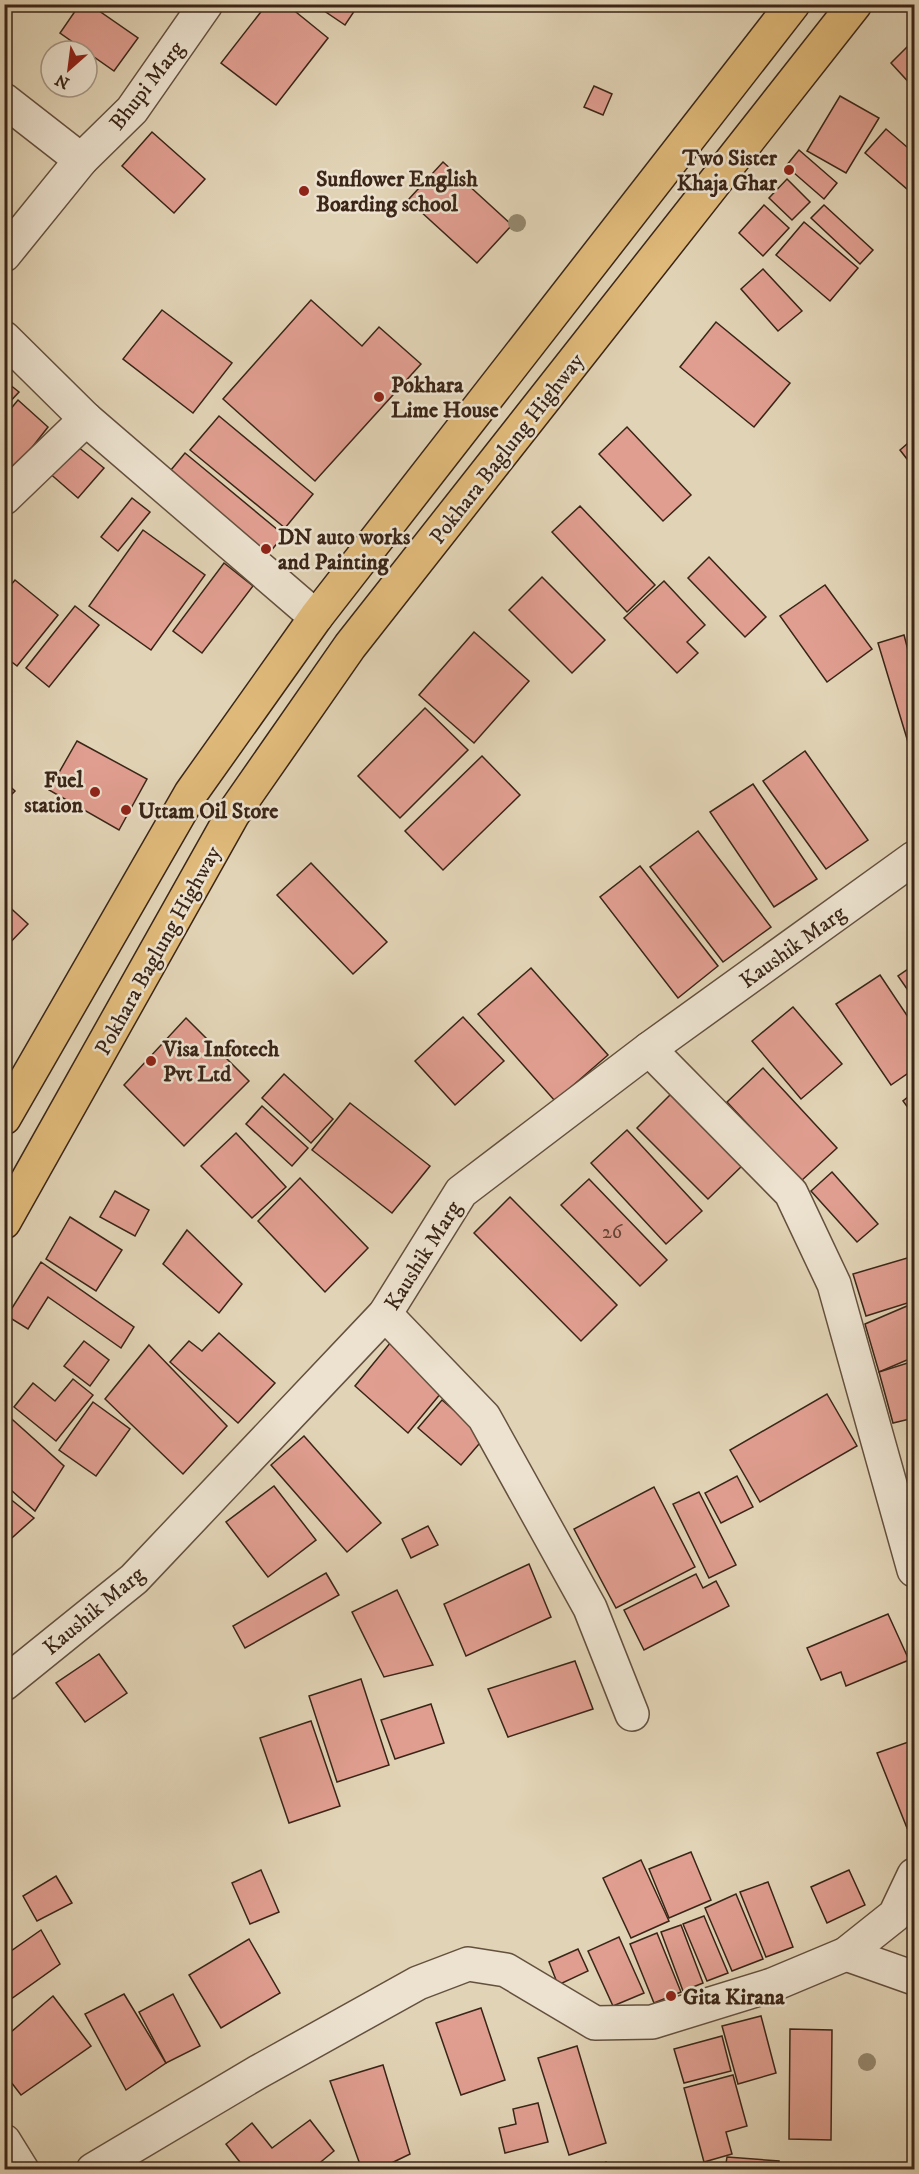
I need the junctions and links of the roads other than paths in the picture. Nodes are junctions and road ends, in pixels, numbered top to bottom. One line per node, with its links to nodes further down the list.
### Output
1 (206, 4): 5 (street, Bhupi Marg)
2 (793, 4): 10 (highway, Pokhara Baglung Highway)
3 (855, 4): 14 (highway, Pokhara Baglung Highway)
4 (4, 100): 5 (street)
5 (81, 160): 6 (street, Bhupi Marg)
6 (4, 255)
7 (4, 338): 8 (street)
8 (86, 419): 9 (street); 10 (street)
9 (4, 498)
10 (316, 617): 13 (highway, Pokhara Baglung Highway)
11 (915, 858): 12 (street, Kaushik Marg)
12 (649, 1049): 15 (street, Kaushik Marg); 16 (street)
13 (4, 1118)
14 (4, 1222)
15 (385, 1314): 17 (street, Kaushik Marg); 18 (street)
16 (915, 1570)
17 (4, 1684)
18 (632, 1714)
19 (915, 1875): 20 (street)
20 (846, 1954): 21 (street); 24 (street)
21 (915, 1978)
22 (4, 2141): 23 (street)
23 (22, 2169)
24 (93, 2169)

